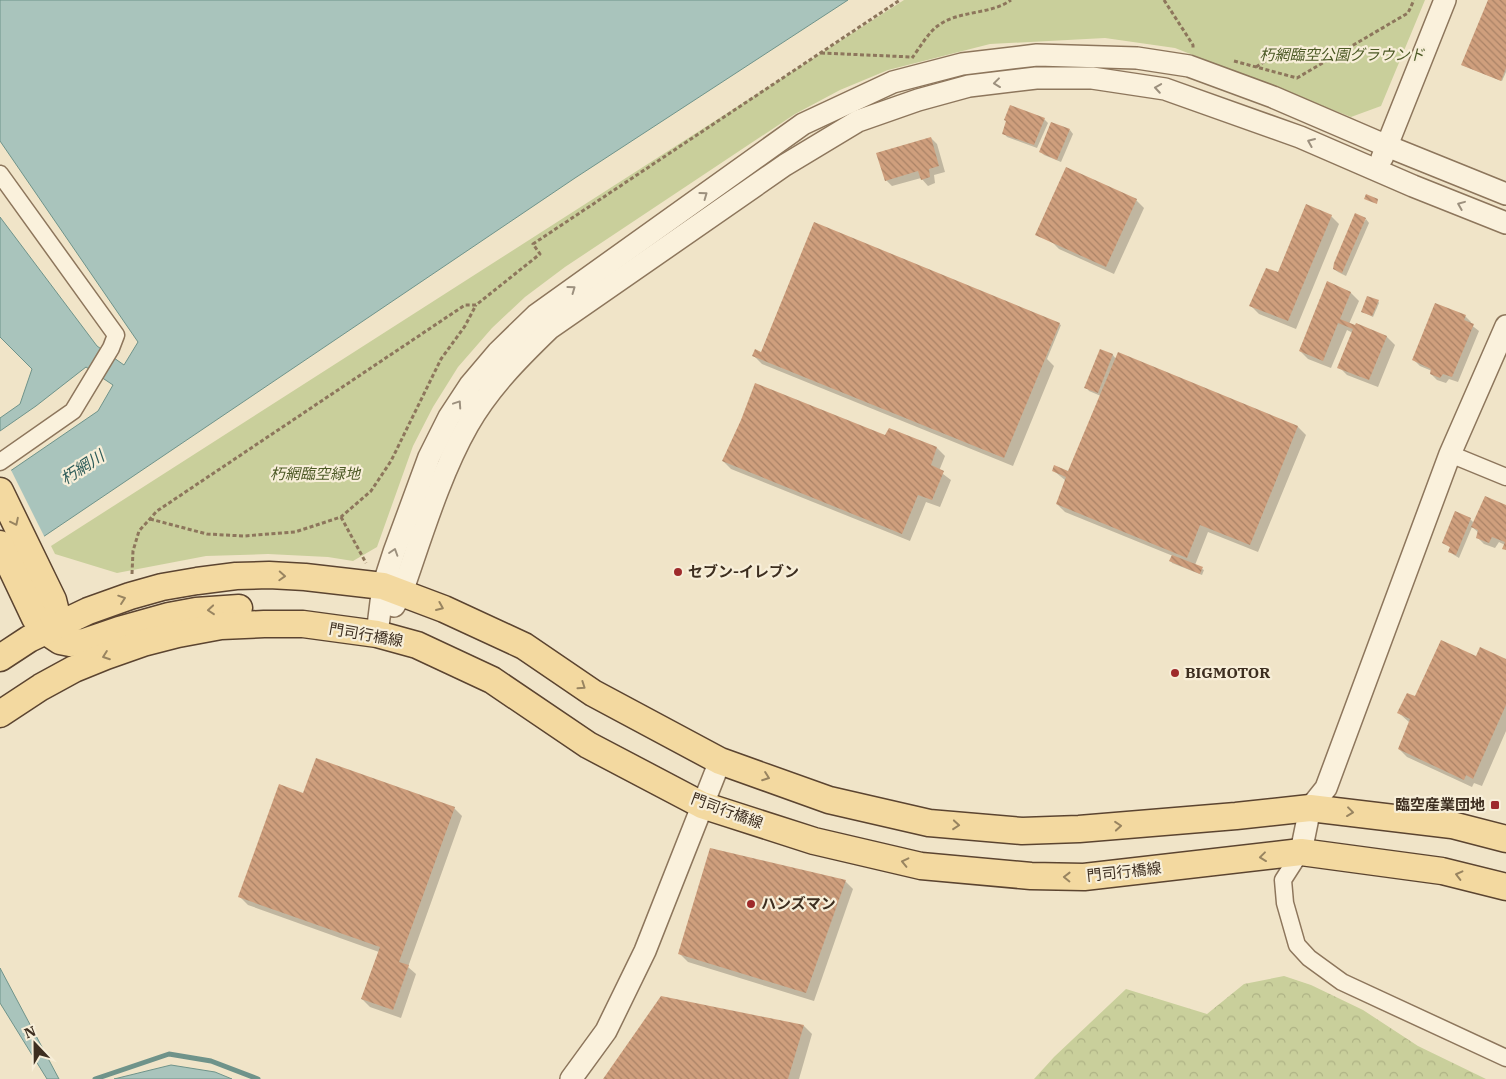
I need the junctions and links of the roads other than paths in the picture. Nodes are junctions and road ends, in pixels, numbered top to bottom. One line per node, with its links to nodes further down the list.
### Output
1 (1445, 0): 2 (street)
2 (1387, 146): 3 (street); 5 (street); 13 (street, one-way to 2)
3 (1376, 170): 6 (street, one-way to 3); 13 (street, one-way to 13)
4 (0, 174): 9 (street)
5 (1506, 194)
6 (1506, 224)
7 (1506, 326): 8 (street)
8 (1450, 454): 10 (street); 21 (street)
9 (0, 462)
10 (1506, 477)
11 (0, 491): 12 (main road, one-way to 12)
12 (13, 554): 14 (main road)
13 (393, 589): 14 (main road, one-way to 13); 15 (street); 19 (main road, one-way to 19)
14 (50, 621): 15 (main road, one-way to 14); 16 (main road); 17 (main road)
15 (378, 634): 17 (main road, 門司行橋線, one-way to 17); 20 (main road, 門司行橋線)
16 (6, 654)
17 (41, 687): 18 (main road, 門司行橋線)
18 (0, 714)
19 (720, 760): 20 (street); 21 (main road, one-way to 21)
20 (702, 804): 23 (main road, 門司行橋線, one-way to 20); 26 (street)
21 (1310, 808): 22 (main road, one-way to 22); 23 (street)
22 (1506, 839)
23 (1301, 852): 24 (main road, 門司行橋線, one-way to 23); 25 (street)
24 (1506, 887)
25 (1506, 1058)
26 (571, 1079)

